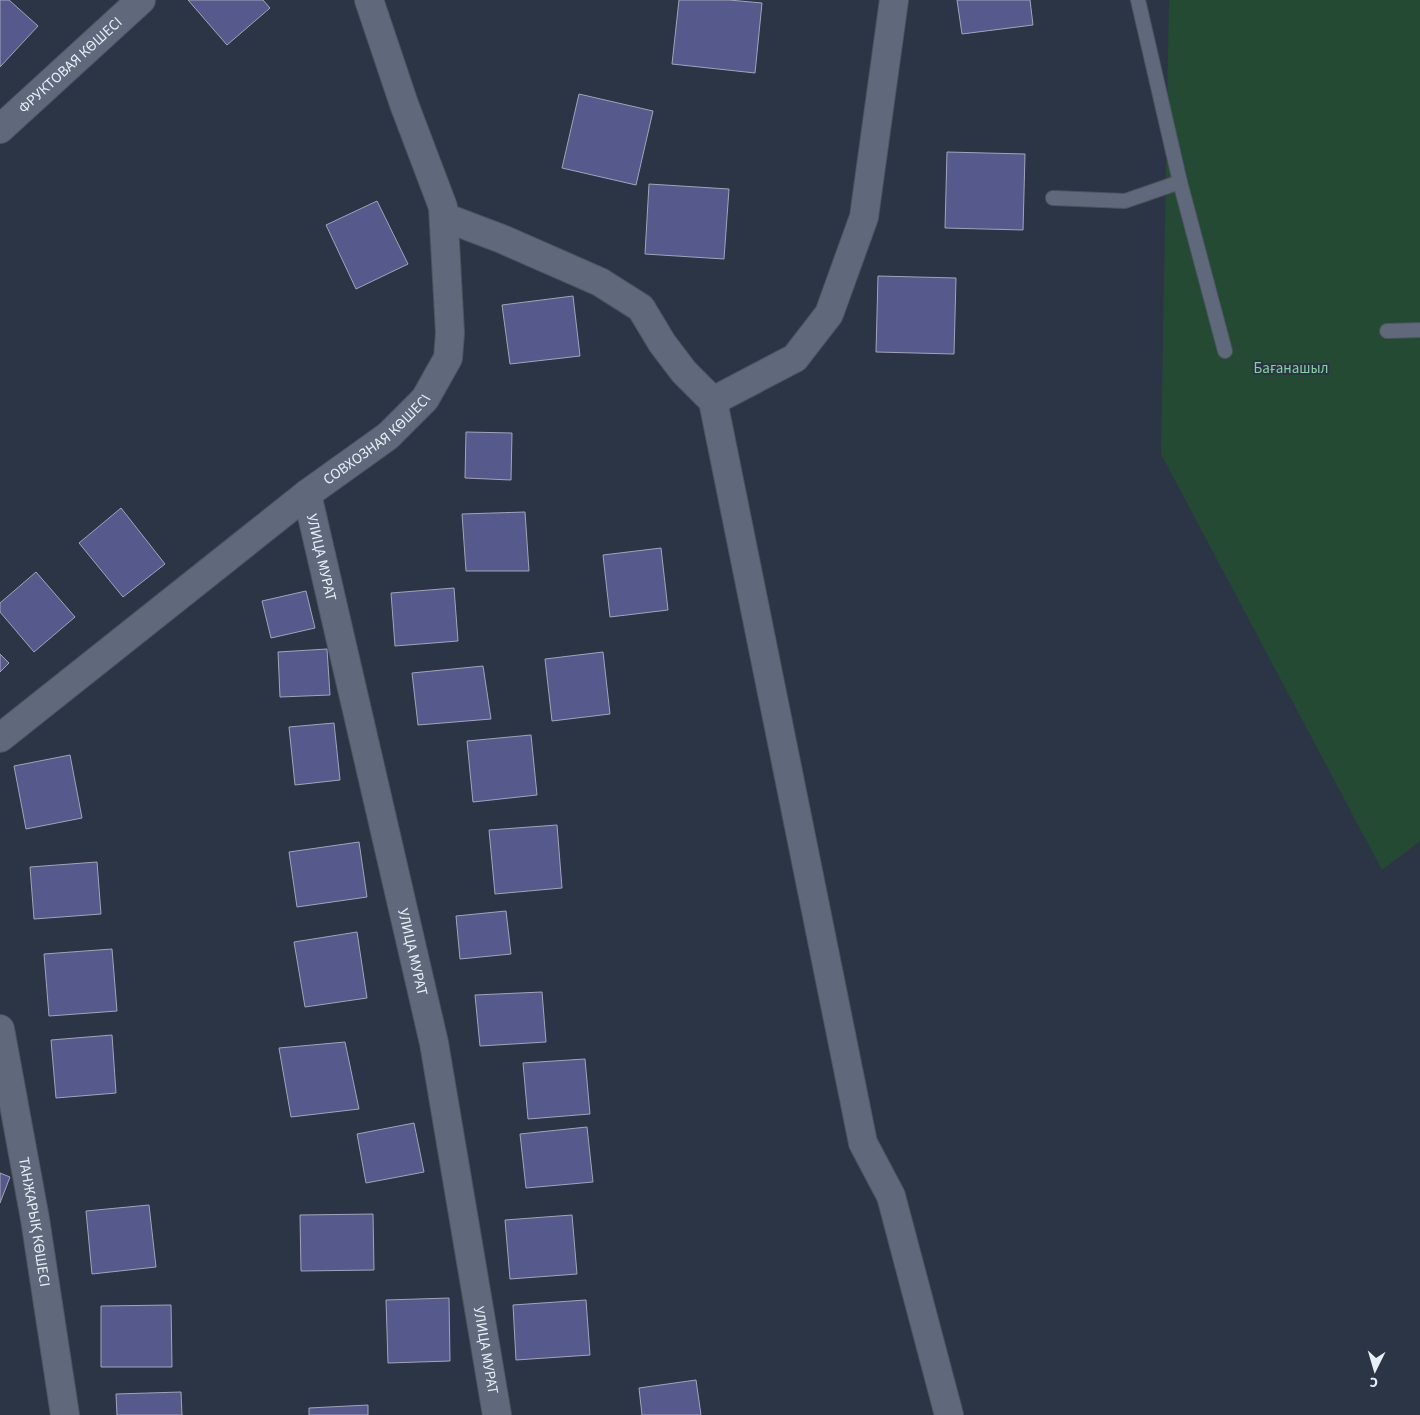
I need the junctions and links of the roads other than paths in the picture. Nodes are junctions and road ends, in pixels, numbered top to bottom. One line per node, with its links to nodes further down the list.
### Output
1 (141, 0): 5 (street, ФРУКТОВАЯ КӨШЕСІ)
2 (369, 0): 8 (street, СОВХОЗНАЯ КӨШЕСІ)
3 (894, 0): 12 (street)
4 (1138, 0): 6 (lane)
5 (0, 129)
6 (1180, 182): 7 (lane); 11 (lane)
7 (1053, 198)
8 (444, 216): 12 (street); 13 (street, СОВХОЗНАЯ КӨШЕСІ)
9 (1420, 330): 10 (lane)
10 (1387, 331)
11 (1225, 351)
12 (713, 401): 18 (street)
13 (307, 494): 14 (street, СОВХОЗНАЯ КӨШЕСІ); 17 (street, УЛИЦА МУРАТ)
14 (0, 738)
15 (0, 1029): 16 (street, ТАНЖАРЫҚ КӨШЕСІ)
16 (65, 1415)
17 (496, 1415)
18 (950, 1415)

